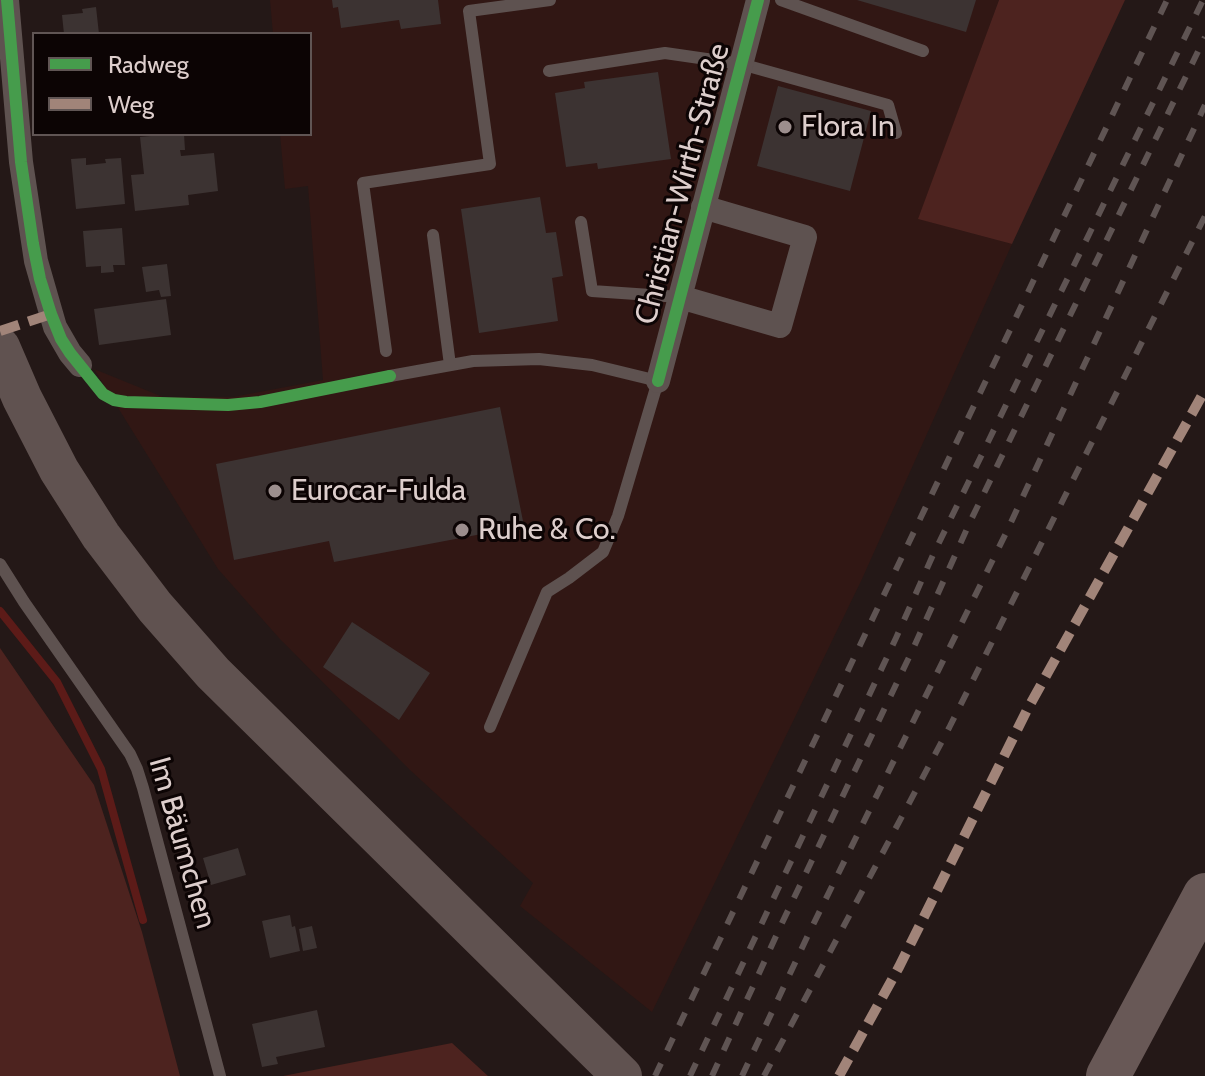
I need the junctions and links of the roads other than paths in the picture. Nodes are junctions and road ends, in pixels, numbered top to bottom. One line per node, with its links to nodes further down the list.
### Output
1 (7, 0): 15 (street)
2 (550, 0): 14 (lane)
3 (758, 0): 6 (street, Christian-Wirth-Straße)
4 (781, 0): 5 (lane)
5 (923, 51)
6 (741, 64): 7 (lane); 8 (lane); 9 (street, Christian-Wirth-Straße)
7 (549, 71)
8 (896, 133)
9 (703, 207): 12 (street, Christian-Wirth-Straße); 12 (street, Christian-Wirth-Straße)
10 (581, 222): 12 (lane)
11 (433, 235): 16 (lane)
12 (680, 297): 18 (street, Christian-Wirth-Straße)
13 (0, 347): 23 (main road)
14 (386, 351)
15 (80, 365)
16 (450, 365): 17 (lane); 18 (lane)
17 (390, 376)
18 (658, 381): 20 (lane)
19 (0, 564): 22 (lane, Im Bäumchen)
20 (490, 727)
21 (1205, 895): 24 (highway)
22 (220, 1076)
23 (622, 1076)
24 (1108, 1076)

